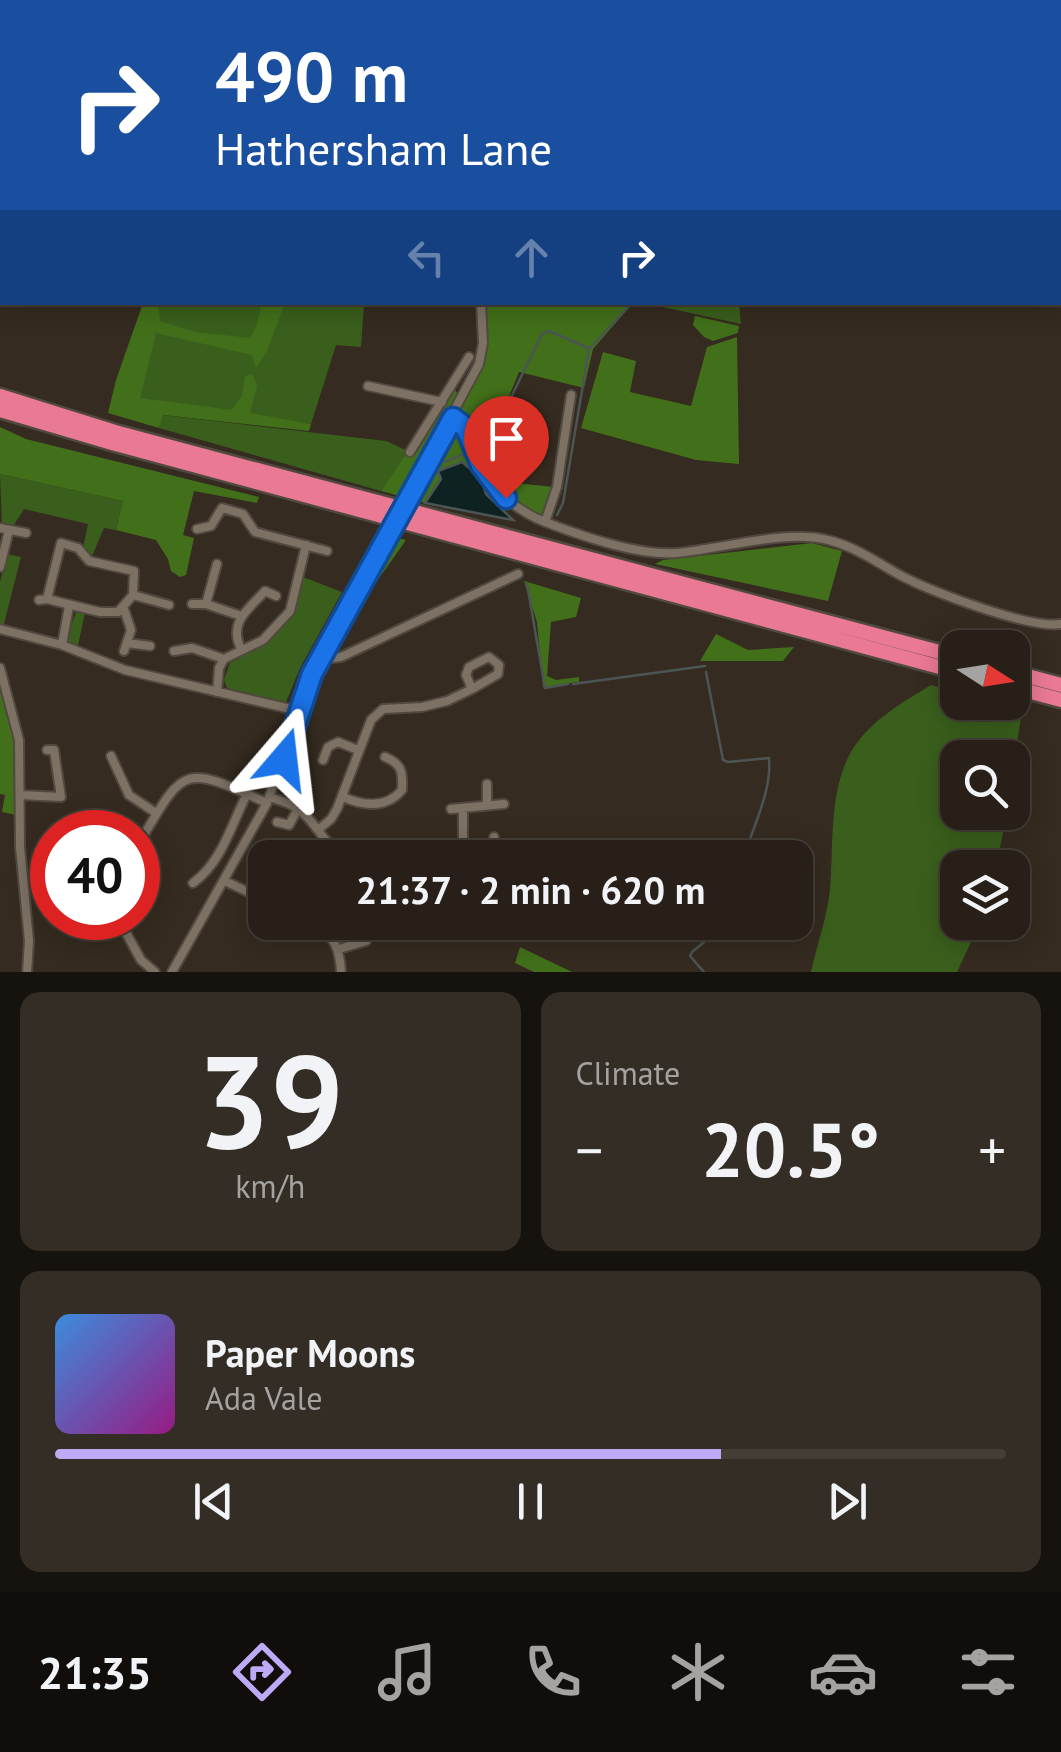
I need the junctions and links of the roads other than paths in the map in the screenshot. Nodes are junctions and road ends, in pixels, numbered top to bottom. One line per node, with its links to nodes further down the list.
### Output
1 (481, 305): 4 (street)
2 (468, 357): 3 (street)
3 (462, 372): 4 (street); 8 (street)
4 (473, 378): 10 (street)
5 (368, 386): 8 (street)
6 (571, 395): 12 (street)
7 (0, 396): 37 (highway)
8 (442, 402): 11 (street)
9 (0, 410): 40 (highway)
10 (453, 418): 12 (street); 38 (street, bridge)
11 (410, 452)
12 (545, 522): 31 (street)
13 (4, 529): 15 (street); 21 (street)
14 (197, 529): 18 (street)
15 (26, 533)
16 (49, 540): 17 (street)
17 (62, 543): 23 (street); 28 (street)
18 (306, 545): 19 (street); 35 (street)
19 (327, 551)
20 (217, 564): 26 (street)
21 (0, 568)
22 (518, 574): 38 (street)
23 (133, 595): 27 (street); 29 (street)
24 (276, 596): 30 (street)
25 (192, 604): 26 (street)
26 (206, 604): 30 (street)
27 (169, 605)
28 (70, 606): 29 (street); 33 (street)
29 (124, 610): 34 (street)
30 (241, 616): 35 (street)
31 (1061, 624)
32 (0, 629): 33 (street)
33 (62, 645): 45 (street)
34 (150, 646)
35 (241, 649): 39 (street)
36 (174, 651): 39 (street)
37 (940, 652)
38 (322, 654): 48 (street)
39 (224, 659): 45 (street)
40 (940, 667)
41 (0, 668): 58 (street)
42 (1030, 677): 43 (highway)
43 (1061, 685)
44 (472, 690): 44 (street); 50 (street)
45 (217, 692): 48 (street)
46 (1030, 692): 47 (highway)
47 (1061, 700)
48 (299, 710): 60 (street)
49 (52, 748): 58 (street)
50 (358, 750): 53 (street); 59 (street)
51 (112, 756): 66 (street)
52 (385, 757): 55 (street)
53 (323, 760)
54 (416, 767): 55 (street)
55 (402, 770): 59 (street)
56 (487, 784): 62 (street)
57 (247, 794): 60 (street); 67 (street); 75 (street)
58 (21, 795): 82 (street)
59 (343, 797): 69 (street)
60 (269, 800): 64 (street); 74 (street)
61 (504, 804): 62 (street)
62 (487, 805): 63 (street)
63 (463, 808): 65 (street); 72 (street)
64 (298, 809): 68 (street); 69 (street)
65 (451, 809)
66 (150, 810)
67 (159, 810)
68 (277, 822)
69 (318, 830): 71 (street)
70 (494, 836): 73 (street)
71 (327, 840)
72 (463, 840)
73 (494, 840)
74 (225, 881): 76 (street); 81 (street)
75 (192, 883)
76 (248, 892)
77 (129, 940): 83 (street)
78 (333, 940): 80 (street)
79 (366, 941): 80 (street)
80 (339, 949): 84 (street)
81 (174, 971)
82 (27, 972)
83 (154, 972)
84 (341, 972)

